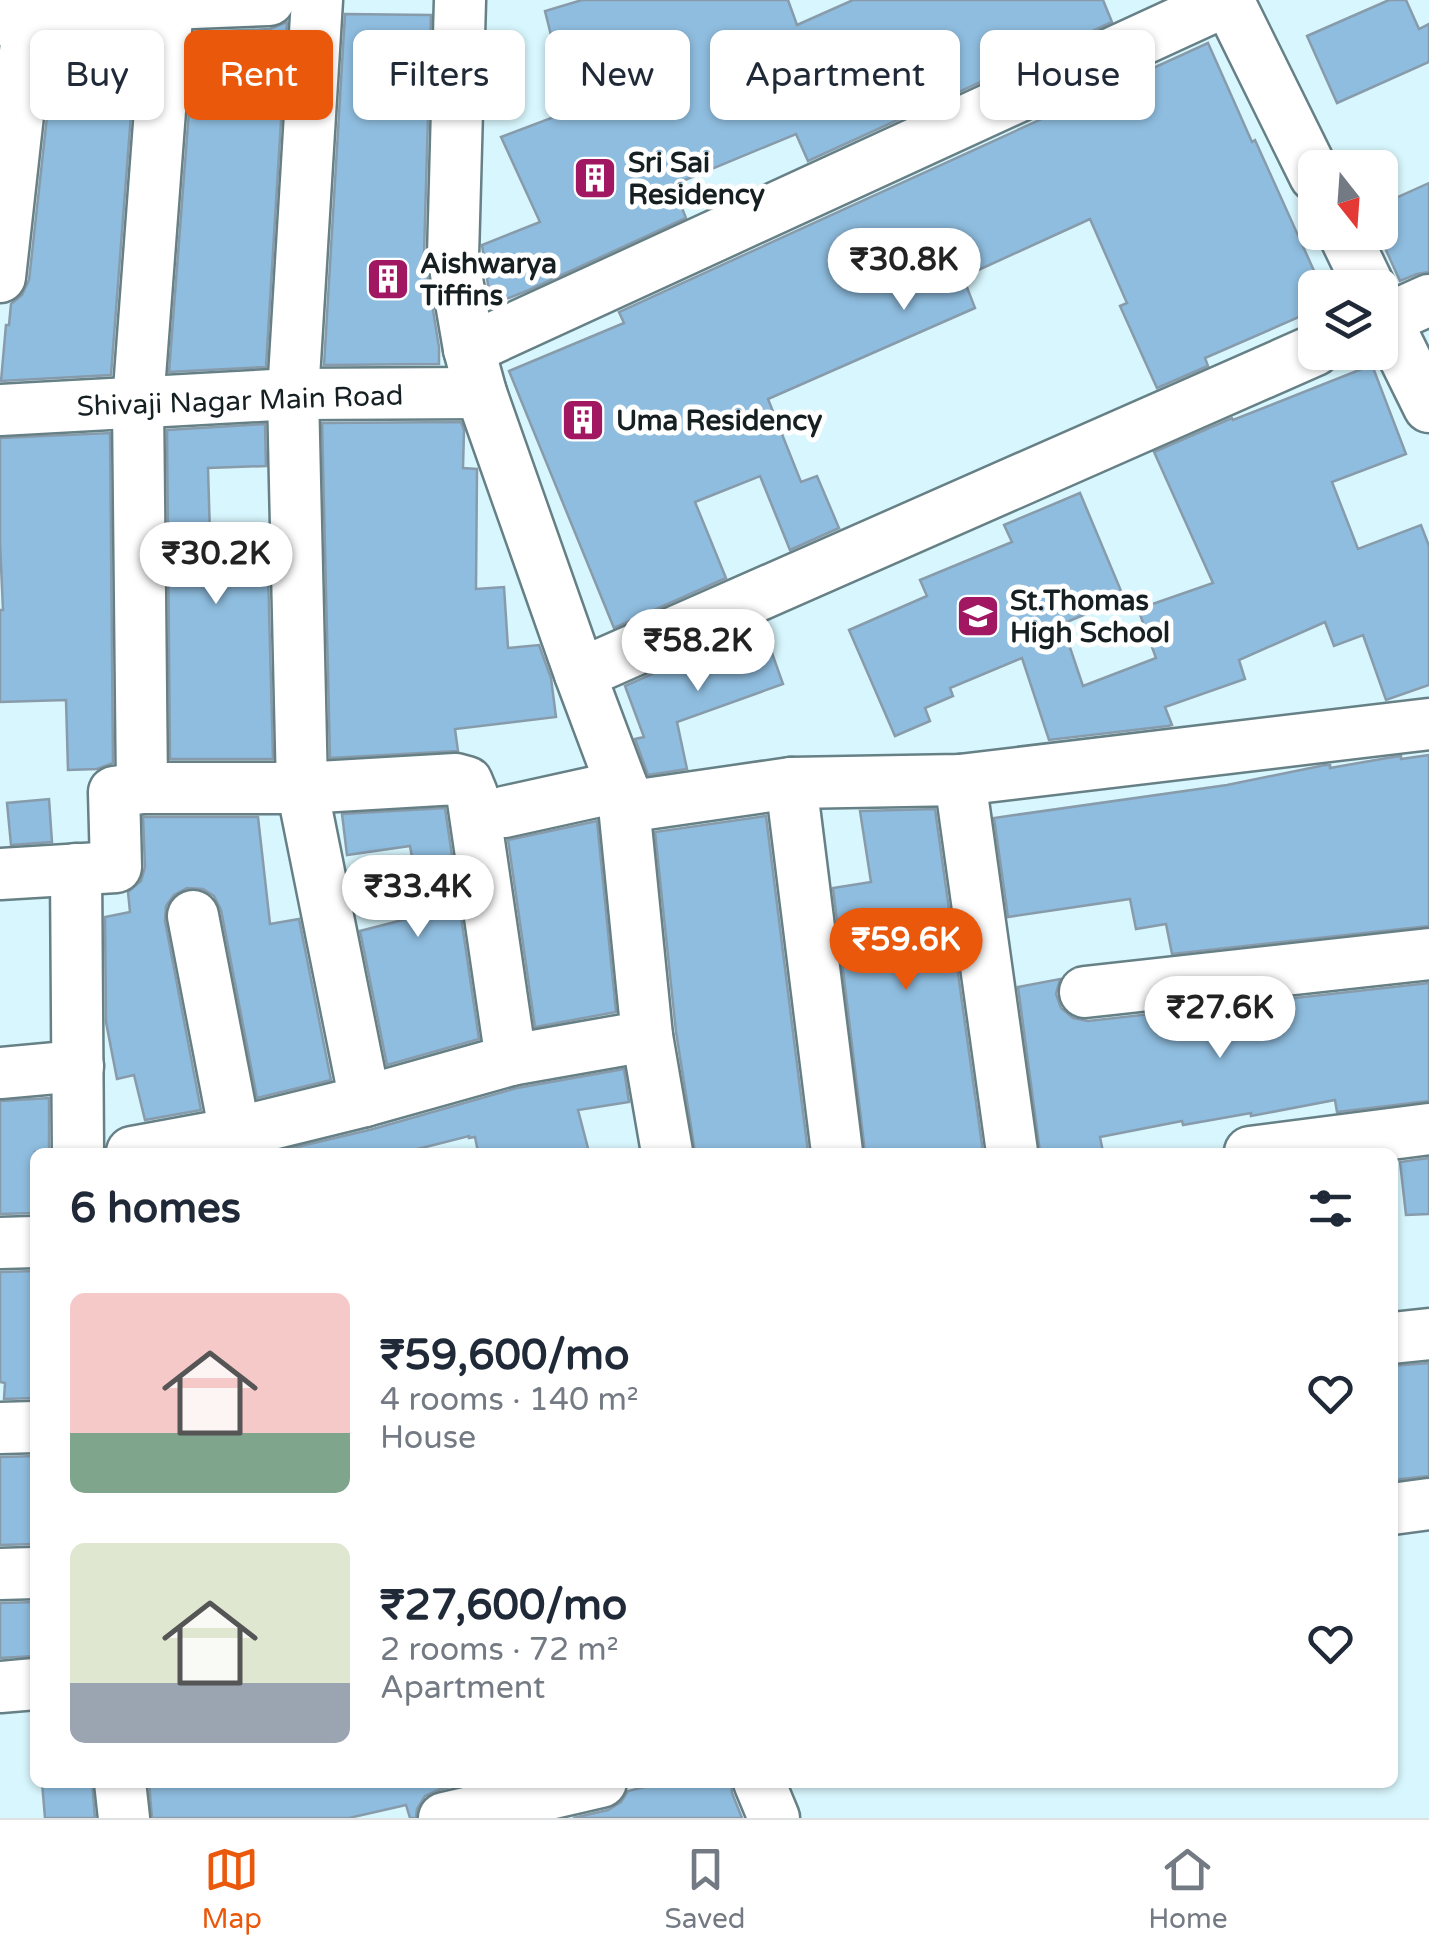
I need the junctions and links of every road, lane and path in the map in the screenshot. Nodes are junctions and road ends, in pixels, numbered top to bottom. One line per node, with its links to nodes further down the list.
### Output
1 (269, 0): 5 (street)
2 (317, 0): 12 (street)
3 (460, 0): 11 (street)
4 (1228, 0): 7 (street); 11 (street)
5 (168, 4): 6 (street); 13 (street)
6 (14, 18): 8 (street)
7 (1302, 150)
8 (0, 277)
9 (1398, 330): 14 (street)
10 (1298, 357): 16 (street)
11 (475, 371): 12 (street, Shivaji Nagar Main Road); 16 (street)
12 (293, 394): 13 (street, Shivaji Nagar Main Road); 21 (street)
13 (138, 403): 15 (street, Shivaji Nagar Main Road); 20 (street)
14 (1429, 407)
15 (0, 410)
16 (580, 674): 22 (street)
17 (1429, 724): 18 (street)
18 (960, 780): 19 (street); 40 (street)
19 (791, 783): 22 (street); 39 (street)
20 (142, 788): 21 (street); 24 (street)
21 (302, 788): 30 (street); 33 (street)
22 (624, 797): 23 (street); 29 (street)
23 (504, 812)
24 (76, 869): 25 (street); 31 (street)
25 (0, 874)
26 (192, 916): 35 (street)
27 (1429, 954): 28 (street)
28 (1085, 992)
29 (647, 1036): 30 (street); 38 (street)
30 (511, 1060): 33 (street)
31 (78, 1066): 32 (street); 36 (street)
32 (0, 1073)
33 (364, 1101): 35 (street)
34 (1429, 1129): 41 (street)
35 (235, 1133): 37 (street)
36 (78, 1148)
37 (154, 1148)
38 (666, 1148)
39 (837, 1148)
40 (1011, 1148)
41 (1281, 1148)
42 (30, 1242): 43 (street)
43 (0, 1243)
44 (1429, 1334): 45 (street)
45 (1398, 1337)
46 (30, 1427): 47 (street)
47 (0, 1428)
48 (1429, 1504): 49 (street)
49 (1398, 1508)
50 (30, 1573): 51 (street)
51 (0, 1574)
52 (30, 1684): 53 (street)
53 (0, 1687)
54 (121, 1788): 56 (street)
55 (576, 1788): 57 (street)
56 (124, 1818)
57 (444, 1818)

